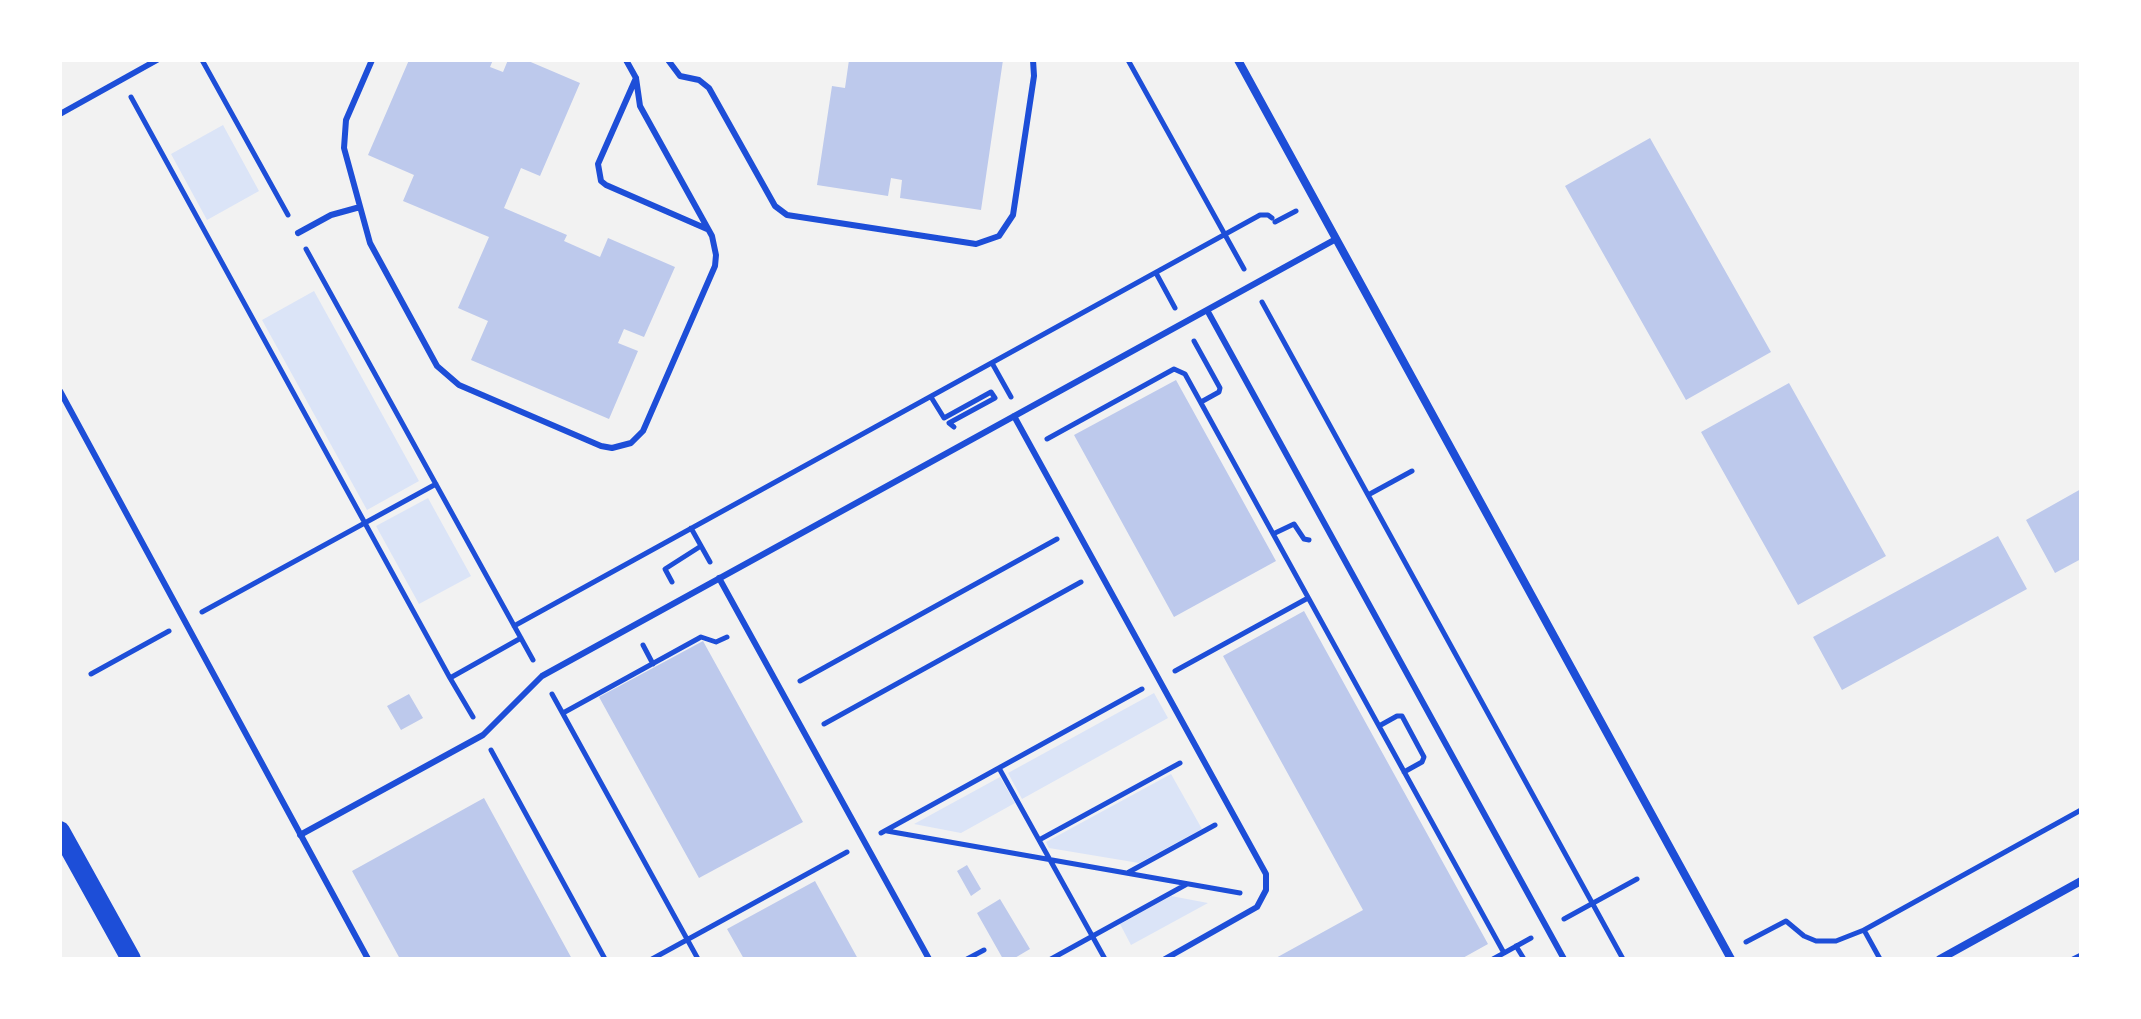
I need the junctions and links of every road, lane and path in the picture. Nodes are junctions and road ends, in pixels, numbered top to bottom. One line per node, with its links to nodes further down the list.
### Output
1 (157, 60): 10 (lane)
2 (202, 60): 15 (path)
3 (372, 60): 12 (lane)
4 (626, 60): 9 (lane)
5 (668, 60): 6 (lane)
6 (1033, 60)
7 (1128, 60): 16 (path)
8 (1238, 60): 17 (street)
9 (636, 78): 14 (lane); 14 (lane)
10 (121, 79): 11 (lane); 34 (path)
11 (60, 114)
12 (360, 207): 14 (lane); 15 (lane)
13 (1272, 218): 16 (path)
14 (707, 229)
15 (298, 233): 32 (path)
16 (1224, 235): 18 (path); 19 (path)
17 (1336, 239): 19 (lane); 85 (street)
18 (1156, 273): 20 (path); 23 (path)
19 (1252, 285): 21 (lane); 33 (path)
20 (1175, 308)
21 (1207, 310): 29 (lane); 77 (lane)
22 (1204, 359): 26 (path)
23 (992, 363): 25 (path); 27 (path)
24 (60, 391): 45 (lane)
25 (931, 397): 28 (path); 35 (path)
26 (1201, 402): 30 (path); 37 (path)
27 (1000, 405)
28 (988, 410)
29 (1014, 416): 30 (lane); 43 (lane)
30 (1031, 448): 36 (lane)
31 (1412, 471): 33 (path)
32 (436, 484): 34 (path); 46 (path)
33 (1368, 495): 76 (path)
34 (365, 523): 45 (path); 53 (path)
35 (691, 528): 39 (path); 46 (path)
36 (1076, 529): 41 (lane); 55 (path)
37 (1273, 534): 38 (path); 44 (path)
38 (1304, 539)
39 (701, 546): 40 (path); 42 (path)
40 (698, 571)
41 (1099, 571): 54 (lane); 58 (path)
42 (685, 577)
43 (719, 578): 47 (lane); 52 (lane)
44 (1308, 598): 54 (path); 57 (path)
45 (186, 621): 51 (path); 67 (lane)
46 (514, 626): 48 (path)
47 (745, 626): 50 (path); 55 (lane)
48 (521, 638): 52 (path); 53 (path)
49 (640, 640): 50 (path)
50 (653, 664): 56 (path)
51 (91, 674)
52 (542, 676): 56 (path); 59 (lane)
53 (450, 678): 59 (path)
54 (1159, 680): 60 (lane); 61 (path)
55 (781, 691): 58 (lane)
56 (563, 713): 80 (path)
57 (1379, 726): 62 (path); 62 (path)
58 (805, 734): 69 (lane)
59 (483, 735): 67 (lane); 88 (path)
60 (1199, 752): 64 (lane); 68 (path)
61 (999, 768): 66 (path); 68 (path)
62 (1404, 772): 83 (path)
63 (2081, 810): 78 (path)
64 (1233, 815): 71 (path); 75 (lane)
65 (60, 831): 86 (main road)
66 (885, 831): 69 (path); 70 (path)
67 (300, 835): 87 (lane)
68 (1039, 840): 70 (path)
69 (864, 842): 80 (path); 91 (lane)
70 (1050, 859): 71 (path); 79 (path)
71 (1127, 872): 74 (path)
72 (1637, 879): 76 (path)
73 (2081, 881): 101 (street)
74 (1188, 883): 75 (path); 79 (path)
75 (1264, 897): 95 (lane)
76 (1593, 904): 77 (path); 99 (path)
77 (1548, 929): 81 (path); 98 (lane)
78 (1864, 930): 85 (path); 100 (path)
79 (1092, 936): 93 (path); 94 (path)
80 (687, 940): 89 (path); 90 (path)
81 (1516, 946): 83 (path); 97 (path)
82 (984, 950): 92 (path)
83 (1504, 953): 96 (path)
84 (2081, 955): 102 (path)
85 (1729, 956)
86 (131, 959)
87 (368, 959)
88 (605, 959)
89 (652, 959)
90 (698, 959)
91 (929, 959)
92 (967, 959)
93 (1051, 959)
94 (1105, 959)
95 (1165, 959)
96 (1493, 959)
97 (1524, 959)
98 (1564, 959)
99 (1623, 959)
100 (1880, 959)
101 (1940, 959)
102 (2073, 959)

